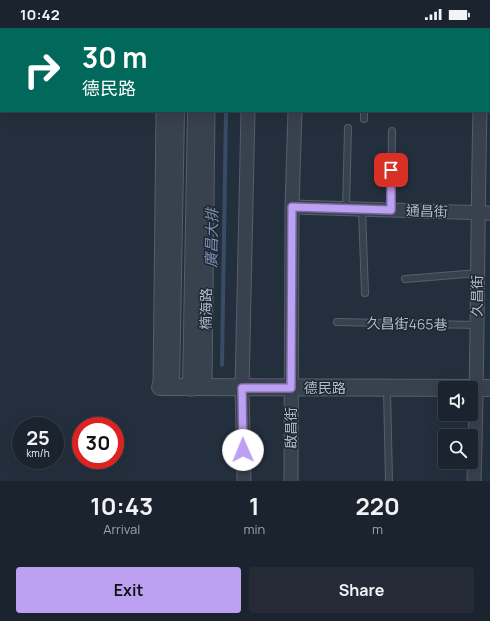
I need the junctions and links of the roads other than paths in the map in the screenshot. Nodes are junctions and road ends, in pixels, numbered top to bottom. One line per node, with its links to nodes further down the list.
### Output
1 (163, 112): 22 (street)
2 (176, 112): 22 (street)
3 (196, 112): 23 (street, 楠海路)
4 (208, 112): 23 (street, 楠海路)
5 (248, 112): 24 (street)
6 (295, 112): 12 (street, 啟昌街)
7 (364, 112): 9 (lane)
8 (480, 112): 16 (street, 久昌街)
9 (364, 119)
10 (348, 128): 13 (lane)
11 (392, 131): 15 (lane)
12 (292, 207): 13 (street, 通昌街); 25 (street, 啟昌街)
13 (346, 209): 14 (street, 通昌街)
14 (362, 209): 15 (street, 通昌街); 19 (lane)
15 (391, 210): 16 (street, 通昌街)
16 (484, 213): 17 (street, 久昌街)
17 (478, 273): 18 (lane); 21 (street, 久昌街)
18 (406, 279)
19 (365, 293)
20 (337, 322): 21 (lane, 久昌街465巷)
21 (476, 326): 27 (street, 久昌街)
22 (166, 387): 23 (street, 德民路)
23 (198, 388): 24 (street, 德民路)
24 (242, 388): 25 (street, 德民路); 28 (street)
25 (291, 388): 26 (street, 德民路); 29 (street, 啟昌街)
26 (387, 388): 27 (street, 德民路); 30 (lane)
27 (483, 388): 31 (street, 久昌街)
28 (244, 481)
29 (291, 481)
30 (389, 481)
31 (474, 481)

